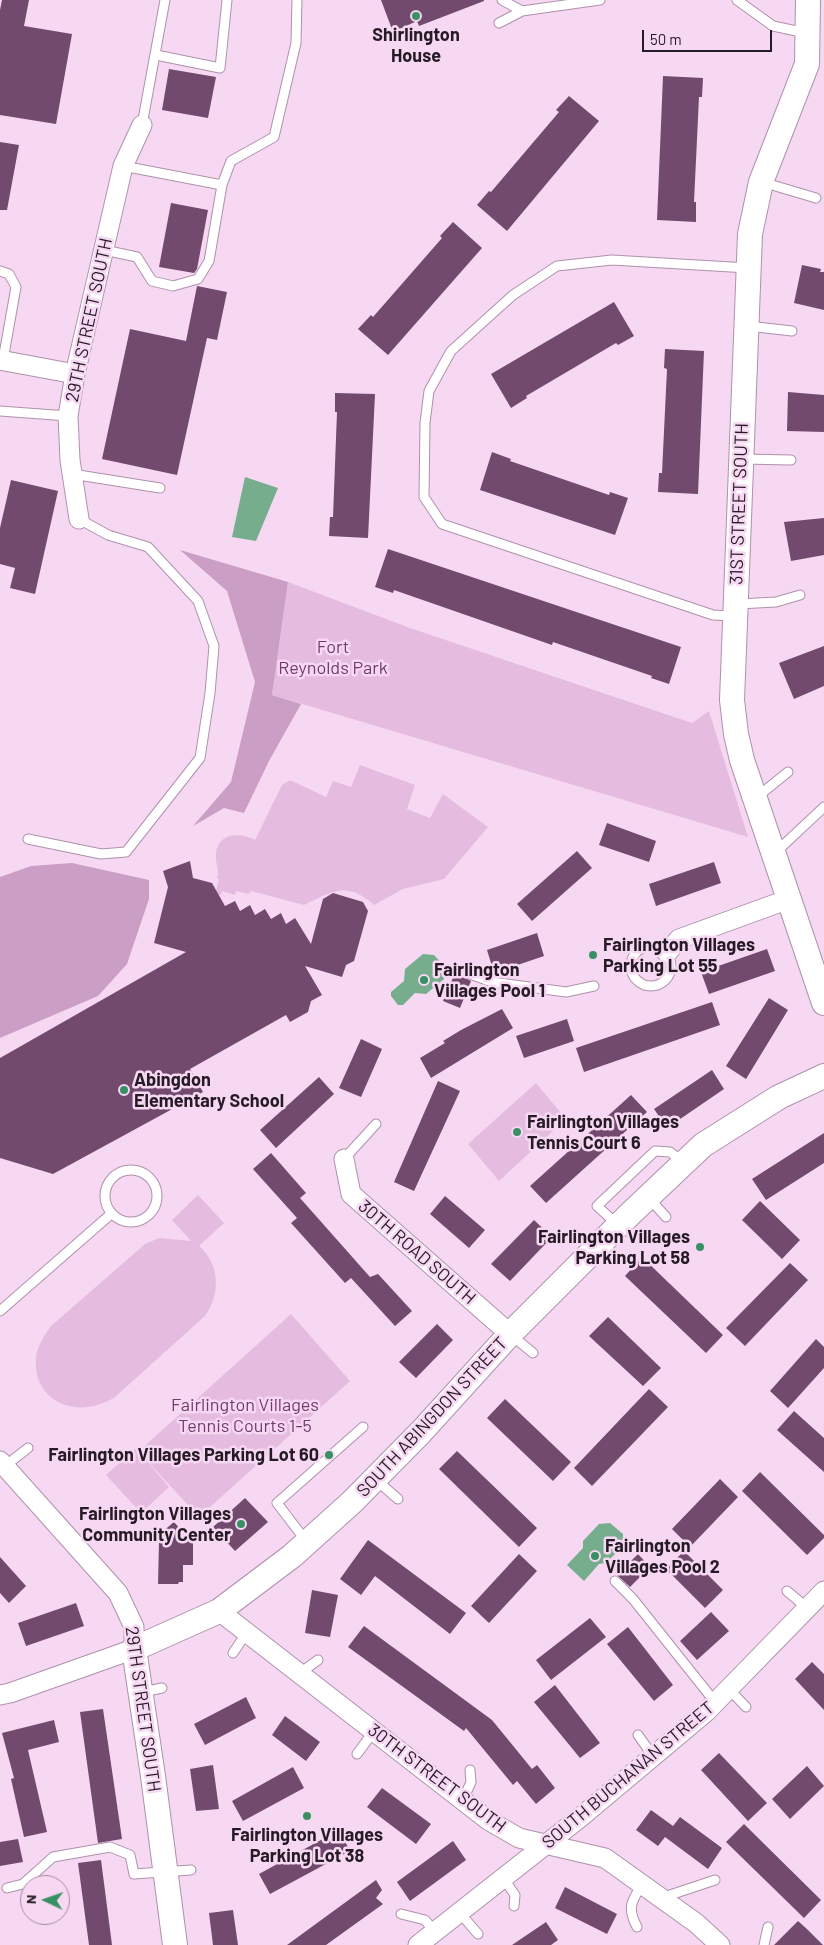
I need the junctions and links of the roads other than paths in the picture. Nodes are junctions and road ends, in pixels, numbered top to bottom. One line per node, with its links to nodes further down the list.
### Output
1 (165, 0): 11 (lane)
2 (227, 0): 11 (lane)
3 (297, 0): 15 (lane)
4 (502, 0): 8 (lane)
5 (600, 0): 8 (lane)
6 (737, 0): 10 (lane)
7 (808, 0): 10 (street, 31ST STREET SOUTH)
8 (522, 11): 9 (lane)
9 (499, 23)
10 (809, 33): 14 (street, 31ST STREET SOUTH)
11 (156, 55): 12 (lane)
12 (142, 125): 13 (street, 29TH STREET SOUTH)
13 (123, 166): 15 (lane); 17 (street, 29TH STREET SOUTH)
14 (761, 182): 16 (lane); 18 (street, 31ST STREET SOUTH)
15 (222, 185): 17 (lane)
16 (816, 198)
17 (104, 250): 23 (street, 29TH STREET SOUTH)
18 (748, 268): 20 (street, 31ST STREET SOUTH); 32 (lane)
19 (0, 271): 22 (lane)
20 (745, 326): 21 (lane); 26 (street, 31ST STREET SOUTH)
21 (792, 331)
22 (1, 360): 23 (street)
23 (75, 374): 25 (street, 29TH STREET SOUTH)
24 (0, 412): 25 (lane)
25 (68, 416): 28 (street, 29TH STREET SOUTH)
26 (740, 458): 27 (lane); 32 (street, 31ST STREET SOUTH)
27 (791, 460)
28 (72, 474): 29 (lane); 30 (street, 29TH STREET SOUTH)
29 (160, 488)
30 (79, 519): 36 (lane)
31 (800, 595): 32 (lane)
32 (735, 610): 34 (street, 31ST STREET SOUTH)
33 (788, 772): 34 (lane)
34 (755, 799): 37 (street, 31ST STREET SOUTH)
35 (824, 807): 37 (lane)
36 (28, 839)
37 (774, 854): 38 (street, 31ST STREET SOUTH)
38 (789, 900): 39 (street); 42 (street, 31ST STREET SOUTH)
39 (667, 953): 39 (lane)
40 (465, 972): 41 (lane)
41 (594, 986)
42 (824, 1003)
43 (824, 1076): 46 (street, SOUTH ABINGDON STREET)
44 (376, 1124): 45 (lane)
45 (344, 1159): 52 (street, 30TH ROAD SOUTH)
46 (684, 1163): 47 (street, SOUTH ABINGDON STREET); 50 (lane)
47 (648, 1197): 49 (lane); 50 (street, SOUTH ABINGDON STREET)
48 (111, 1214): 48 (lane); 51 (lane)
49 (666, 1217)
50 (619, 1225): 52 (street, SOUTH ABINGDON STREET)
51 (0, 1311)
52 (510, 1334): 53 (lane); 57 (street, SOUTH ABINGDON STREET)
53 (533, 1353)
54 (363, 1427): 59 (lane)
55 (28, 1448): 56 (lane)
56 (2, 1463): 66 (street, 29TH STREET SOUTH)
57 (374, 1478): 58 (lane); 59 (street, SOUTH ABINGDON STREET)
58 (398, 1499)
59 (308, 1543): 64 (street, SOUTH ABINGDON STREET)
60 (615, 1582): 72 (lane)
61 (824, 1590): 63 (street, SOUTH BUCHANAN STREET)
62 (787, 1591): 63 (lane)
63 (807, 1608): 70 (street, SOUTH BUCHANAN STREET)
64 (219, 1611): 65 (street, 30TH STREET SOUTH); 66 (street, SOUTH ABINGDON STREET)
65 (247, 1632): 67 (lane); 69 (street, 30TH STREET SOUTH)
66 (134, 1649): 71 (street, SOUTH ABINGDON STREET); 82 (street, 29TH STREET SOUTH)
67 (233, 1653)
68 (318, 1660): 69 (lane)
69 (300, 1672): 74 (street, 30TH STREET SOUTH)
70 (728, 1687): 72 (street, SOUTH BUCHANAN STREET); 73 (lane)
71 (0, 1695)
72 (715, 1702): 77 (street, SOUTH BUCHANAN STREET)
73 (746, 1707)
74 (374, 1731): 76 (lane); 79 (street, 30TH STREET SOUTH)
75 (638, 1735): 77 (lane)
76 (357, 1754)
77 (653, 1756): 80 (street, SOUTH BUCHANAN STREET)
78 (470, 1770): 79 (lane)
79 (463, 1800): 80 (street, 30TH STREET SOUTH)
80 (544, 1846): 83 (street, SOUTH BUCHANAN STREET); 85 (street, 30TH STREET SOUTH)
81 (191, 1870): 82 (lane)
82 (165, 1873): 86 (lane); 95 (street, 29TH STREET SOUTH)
83 (504, 1879): 88 (lane); 89 (street, SOUTH BUCHANAN STREET)
84 (715, 1880): 87 (lane)
85 (642, 1884): 87 (street, 30TH STREET SOUTH); 92 (lane)
86 (7, 1888)
87 (661, 1898): 97 (street, 30TH STREET SOUTH)
88 (514, 1906)
89 (460, 1913): 93 (street, SOUTH BUCHANAN STREET); 94 (lane)
90 (401, 1914): 93 (lane)
91 (768, 1927): 98 (lane)
92 (637, 1928)
93 (436, 1932): 96 (street, SOUTH BUCHANAN STREET)
94 (478, 1934)
95 (175, 1945)
96 (418, 1945)
97 (720, 1945)
98 (764, 1945)

